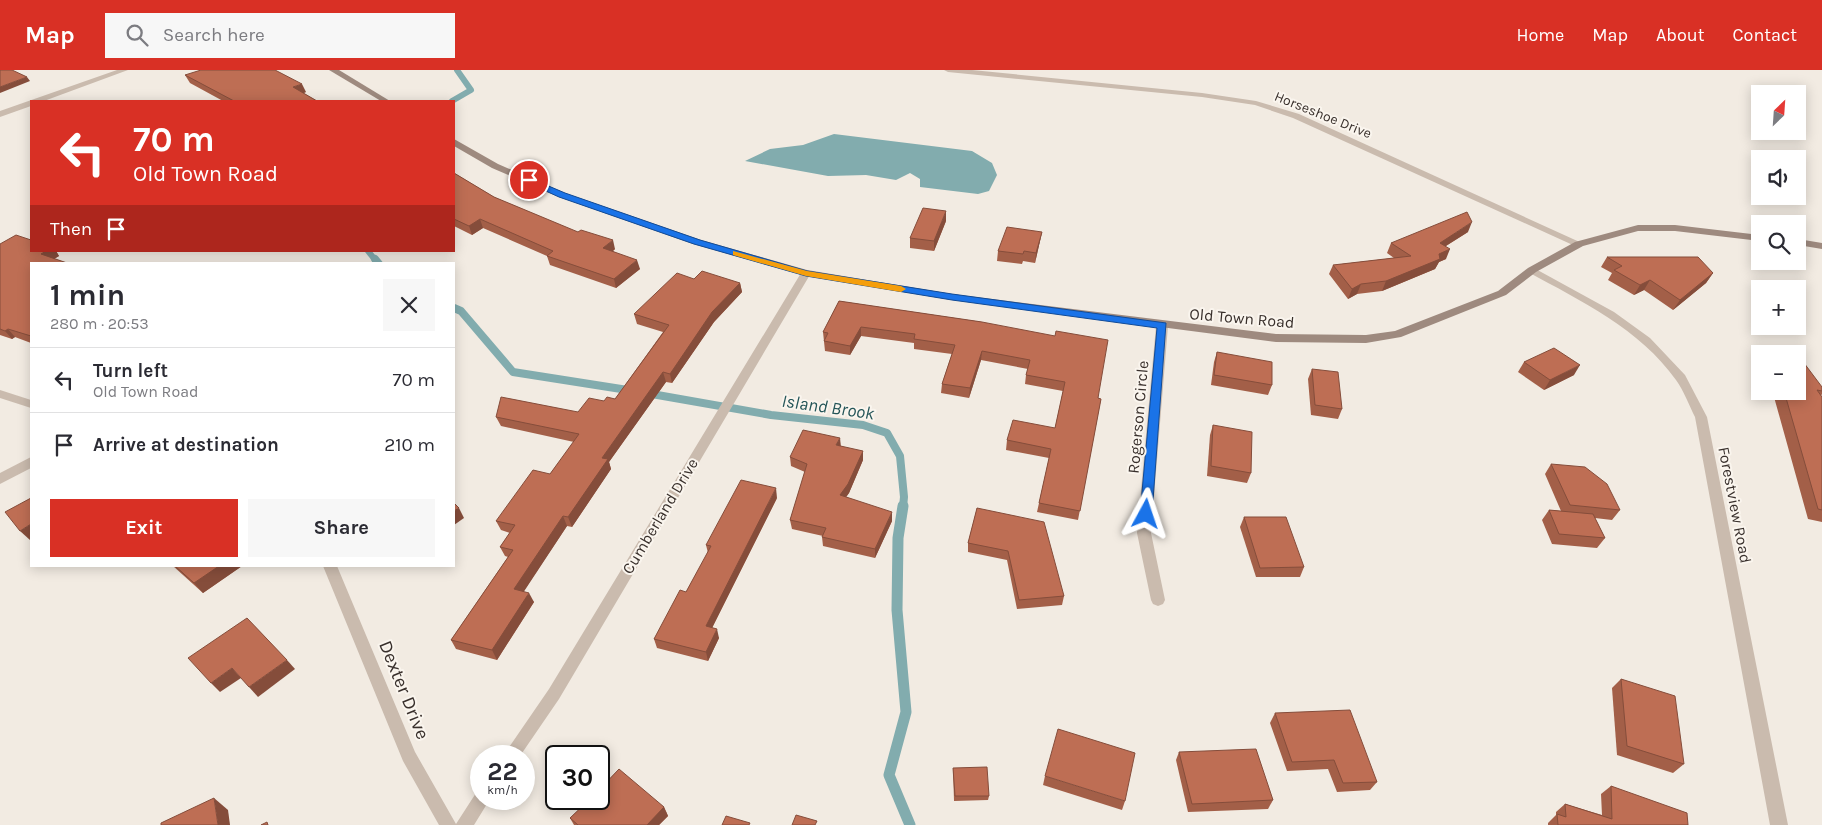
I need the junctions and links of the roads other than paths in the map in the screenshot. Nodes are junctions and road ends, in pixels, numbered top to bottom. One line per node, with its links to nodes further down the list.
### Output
1 (124, 70): 4 (street)
2 (332, 70): 5 (main road)
3 (948, 70): 11 (street, Horseshoe Drive)
4 (40, 100)
5 (384, 100)
6 (30, 103): 7 (street)
7 (0, 114)
8 (455, 143): 14 (main road, Old Town Road)
9 (1751, 237): 11 (main road, Old Town Road)
10 (1806, 243): 12 (main road)
11 (1579, 244): 13 (main road, Old Town Road)
12 (1822, 246)
13 (1532, 270): 15 (main road, Old Town Road); 26 (street, Forestview Road)
14 (806, 273): 15 (main road, Old Town Road); 22 (street, Cumberland Drive)
15 (1162, 326): 21 (street, Rogerson Circle)
16 (0, 394): 17 (street)
17 (30, 404)
18 (30, 463): 19 (street)
19 (0, 479)
20 (330, 567): 24 (street, Dexter Drive)
21 (1158, 600)
22 (519, 745)
23 (474, 810): 25 (street)
24 (448, 825)
25 (464, 825)
26 (1779, 825)

